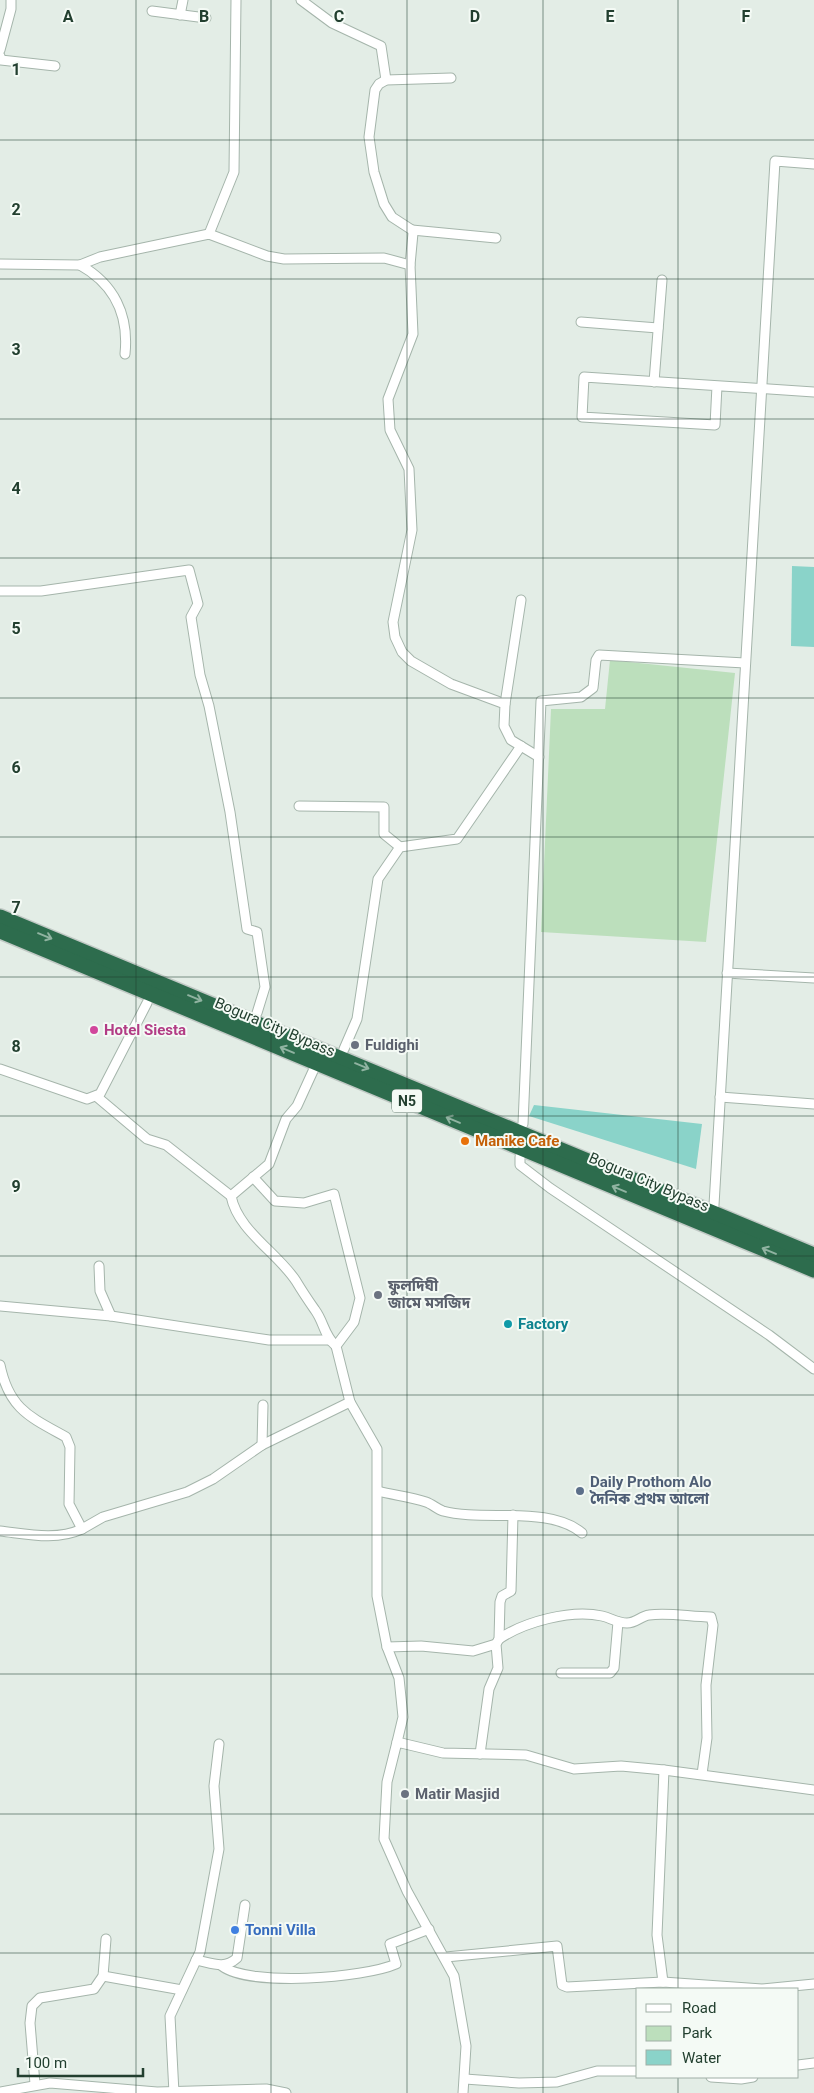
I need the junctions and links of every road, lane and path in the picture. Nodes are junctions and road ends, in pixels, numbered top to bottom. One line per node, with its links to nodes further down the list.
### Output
1 (10, 0): 8 (street)
2 (183, 0): 6 (street)
3 (236, 0): 15 (street)
4 (301, 0): 12 (street)
5 (152, 11): 6 (street)
6 (180, 16): 7 (street)
7 (206, 18)
8 (0, 50)
9 (0, 56): 10 (street)
10 (55, 66)
11 (451, 78): 12 (street)
12 (386, 80): 14 (street)
13 (814, 164): 26 (street)
14 (412, 230): 16 (street); 19 (street)
15 (209, 234): 18 (street); 19 (street)
16 (496, 238)
17 (0, 264): 18 (street)
18 (80, 265): 23 (street)
19 (410, 265): 31 (street)
20 (662, 280): 22 (street)
21 (581, 322): 22 (street)
22 (658, 328): 24 (street)
23 (125, 354)
24 (654, 382): 25 (street); 25 (street)
25 (717, 386): 26 (street)
26 (760, 390): 27 (street); 30 (street)
27 (814, 392)
28 (0, 591): 41 (street)
29 (521, 600): 31 (street)
30 (745, 663): 33 (street); 38 (street)
31 (505, 704): 32 (street)
32 (522, 746): 33 (street); 35 (street)
33 (539, 757): 48 (street)
34 (300, 806): 35 (street)
35 (400, 847): 42 (street)
36 (0, 917): 53 (highway, Bogura City Bypass, one-way to 53)
37 (0, 931): 55 (highway, Bogura City Bypass / N5, one-way to 37)
38 (727, 973): 39 (street); 46 (street)
39 (814, 978)
40 (147, 1003): 45 (street)
41 (257, 1013)
42 (344, 1049)
43 (0, 1069): 45 (street)
44 (313, 1071): 50 (street)
45 (96, 1096): 51 (street)
46 (720, 1097): 47 (street); 52 (street)
47 (814, 1104)
48 (523, 1124)
49 (520, 1157): 60 (street)
50 (253, 1177): 51 (street); 58 (street)
51 (231, 1196): 58 (street)
52 (714, 1204)
53 (814, 1255)
54 (99, 1266): 57 (street)
55 (814, 1270)
56 (0, 1306): 57 (street)
57 (111, 1316): 58 (street)
58 (333, 1343): 61 (street)
59 (0, 1365): 66 (street)
60 (814, 1369)
61 (350, 1402): 63 (street); 64 (street)
62 (263, 1405): 63 (street)
63 (262, 1446): 66 (street)
64 (378, 1491): 65 (street); 71 (street)
65 (513, 1515): 68 (street); 70 (street)
66 (82, 1529): 67 (street)
67 (0, 1531)
68 (582, 1533)
69 (618, 1622): 70 (street); 72 (street); 77 (street)
70 (497, 1642): 71 (street); 75 (street)
71 (387, 1646): 73 (street)
72 (561, 1673)
73 (397, 1742): 75 (street); 80 (street)
74 (219, 1744): 83 (street)
75 (480, 1754): 76 (street)
76 (664, 1770): 77 (street); 86 (street)
77 (702, 1774): 78 (street)
78 (814, 1790)
79 (245, 1905): 84 (street)
80 (429, 1929): 82 (street); 84 (street)
81 (106, 1939): 85 (street)
82 (446, 1957): 86 (street); 96 (street)
83 (196, 1960): 84 (street); 90 (street)
84 (222, 1966)
85 (103, 1976): 90 (street); 97 (street)
86 (663, 1982): 88 (street)
87 (814, 1984): 89 (street)
88 (748, 1988)
89 (772, 1988)
90 (182, 1990): 99 (street)
91 (814, 2063): 92 (street)
92 (799, 2065)
93 (636, 2071): 96 (street)
94 (726, 2078): 95 (street)
95 (746, 2078)
96 (465, 2079): 101 (street)
97 (35, 2084): 98 (street); 99 (street)
98 (0, 2092)
99 (174, 2093): 100 (street)
100 (286, 2093)
101 (463, 2093)

